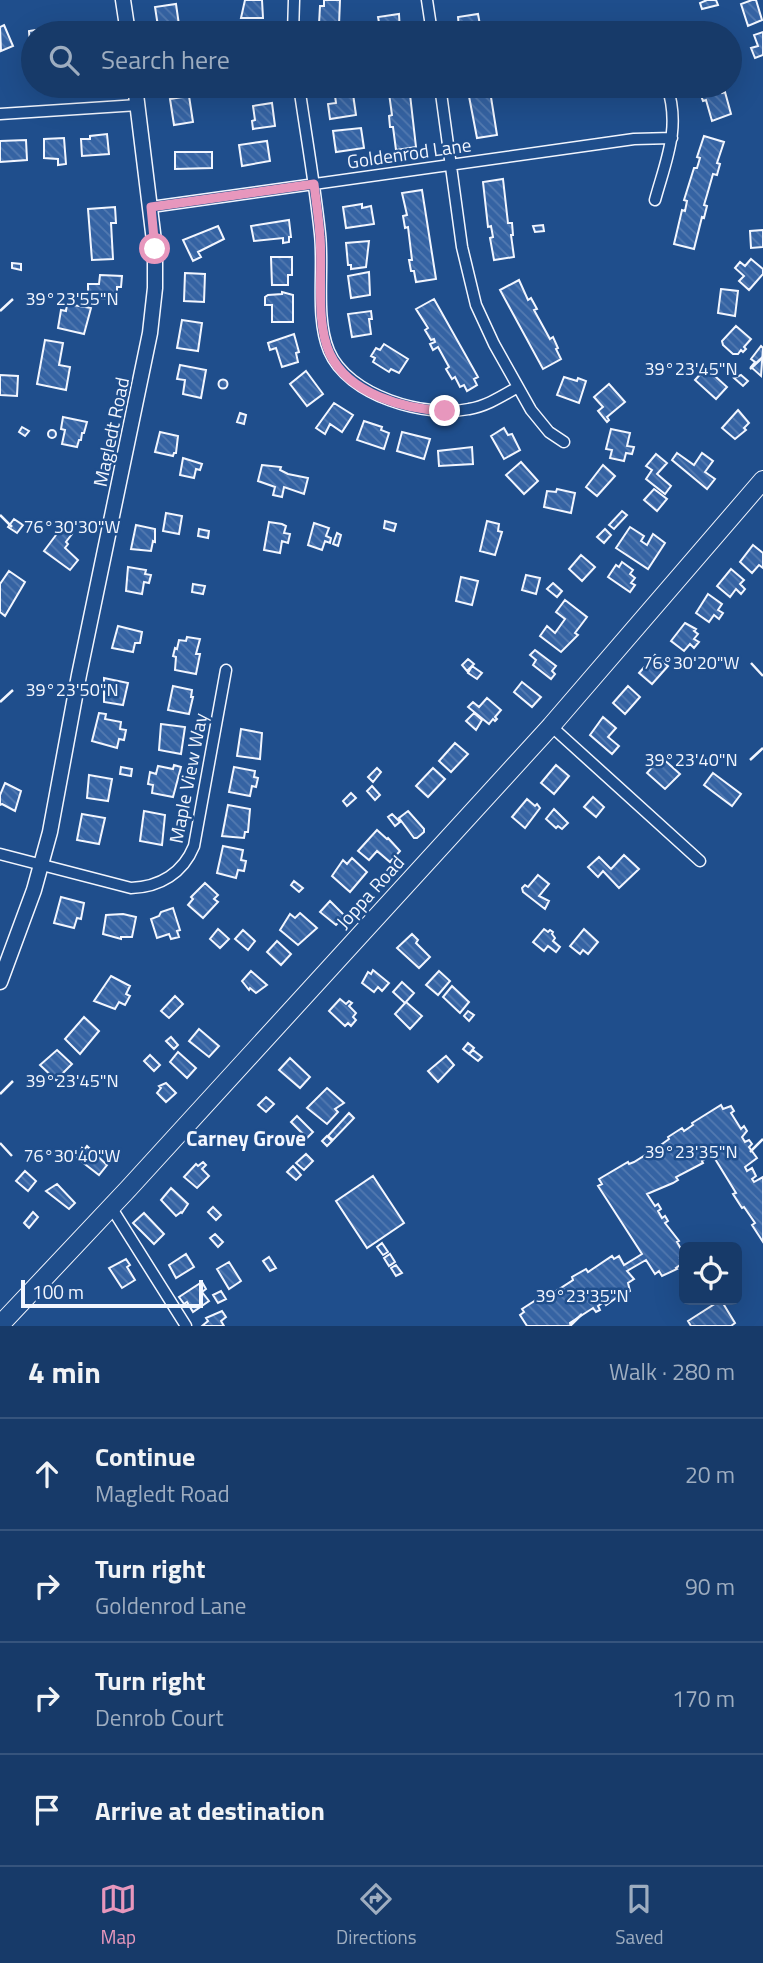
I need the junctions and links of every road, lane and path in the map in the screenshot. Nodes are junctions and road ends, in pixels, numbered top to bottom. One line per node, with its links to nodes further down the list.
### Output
1 (123, 0): 4 (street)
2 (294, 0): 5 (street)
3 (427, 0): 6 (street)
4 (126, 21)
5 (293, 21)
6 (430, 21)
7 (137, 98): 11 (street, Magledt Road)
8 (301, 98): 15 (street)
9 (442, 98): 14 (street)
10 (670, 98): 13 (street)
11 (138, 105): 12 (street); 17 (street, Magledt Road)
12 (0, 114)
13 (671, 138): 14 (street, Goldenrod Lane); 16 (street)
14 (452, 165): 15 (street, Goldenrod Lane); 18 (street)
15 (314, 184): 17 (street, Goldenrod Lane); 18 (street)
16 (655, 201)
17 (151, 207): 25 (street, Magledt Road)
18 (518, 387): 19 (street)
19 (564, 442)
20 (763, 480): 22 (main road, Joppa Road)
21 (226, 670): 25 (street, Maple View Way)
22 (551, 726): 24 (street); 27 (main road, Joppa Road)
23 (0, 854): 25 (street, Maple View Way)
24 (700, 861)
25 (42, 864): 26 (street, Magledt Road)
26 (0, 982)
27 (111, 1207): 28 (main road, Joppa Road); 29 (street)
28 (0, 1325)
29 (186, 1326)

